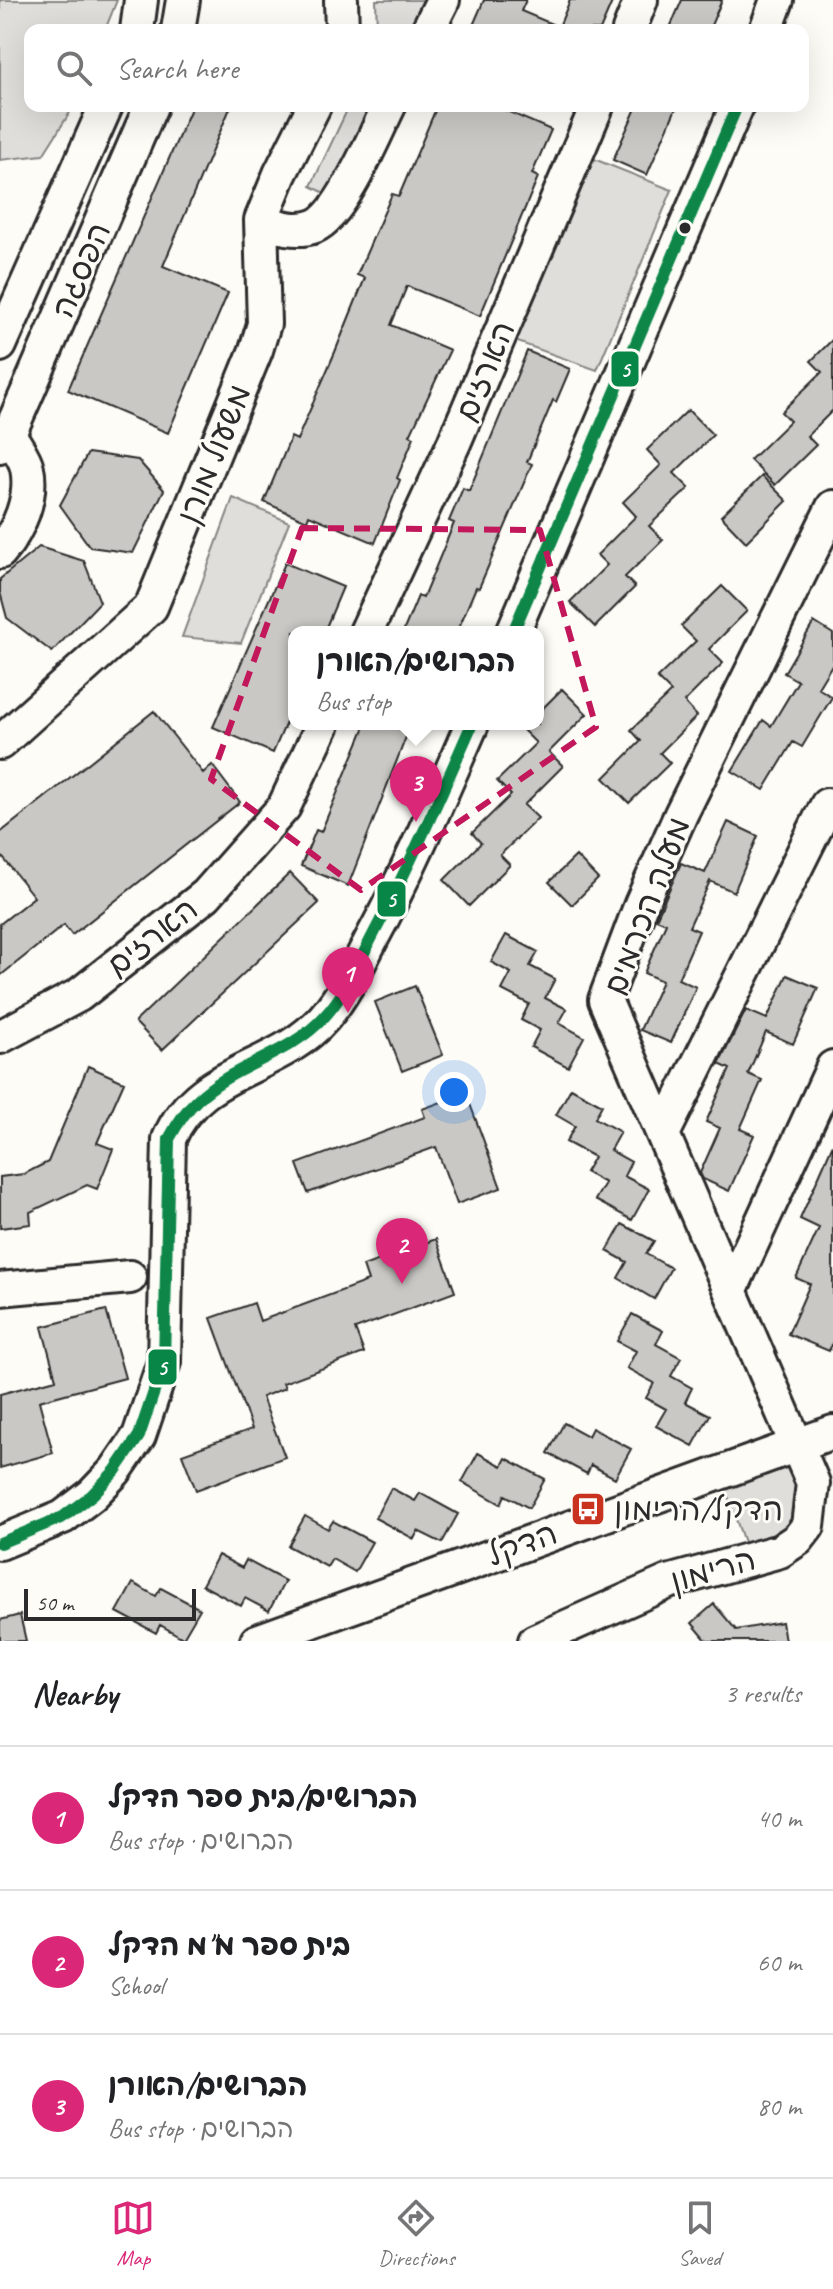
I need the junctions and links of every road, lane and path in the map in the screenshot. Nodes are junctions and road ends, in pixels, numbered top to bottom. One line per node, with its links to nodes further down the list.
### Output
1 (141, 0): 7 (street)
2 (183, 0): 8 (street)
3 (341, 0): 9 (street)
4 (443, 0): 10 (street)
5 (641, 0): 11 (street)
6 (777, 0): 12 (street)
7 (138, 24)
8 (179, 24)
9 (342, 24)
10 (431, 24)
11 (631, 24)
12 (768, 24)
13 (103, 112): 20 (street, הפסגה)
14 (148, 112): 21 (street, הפסגה)
15 (311, 112): 19 (street, משעול מורן)
16 (386, 112): 19 (street)
17 (594, 112): 24 (street, הארזים)
18 (734, 112): 25 (street)
19 (261, 220): 28 (street, משעול מורן)
20 (0, 345)
21 (4, 440): 23 (street, הפסגה)
22 (833, 507): 32 (street, מעלה הכרמים)
23 (0, 552)
24 (369, 626)
25 (516, 626)
26 (320, 730): 30 (street, הארזים)
27 (469, 730): 38 (street)
28 (0, 743)
29 (827, 805): 32 (street)
30 (0, 1037)
31 (833, 1067): 35 (street)
32 (663, 1134): 35 (street, מעלה הכרמים)
33 (130, 1277): 34 (street)
34 (0, 1289)
35 (731, 1289): 37 (street, מעלה הכרמים)
36 (833, 1432): 37 (street, הדקל)
37 (797, 1445): 39 (street, הדקל); 40 (street, הרימון)
38 (0, 1543)
39 (257, 1641)
40 (535, 1641)

